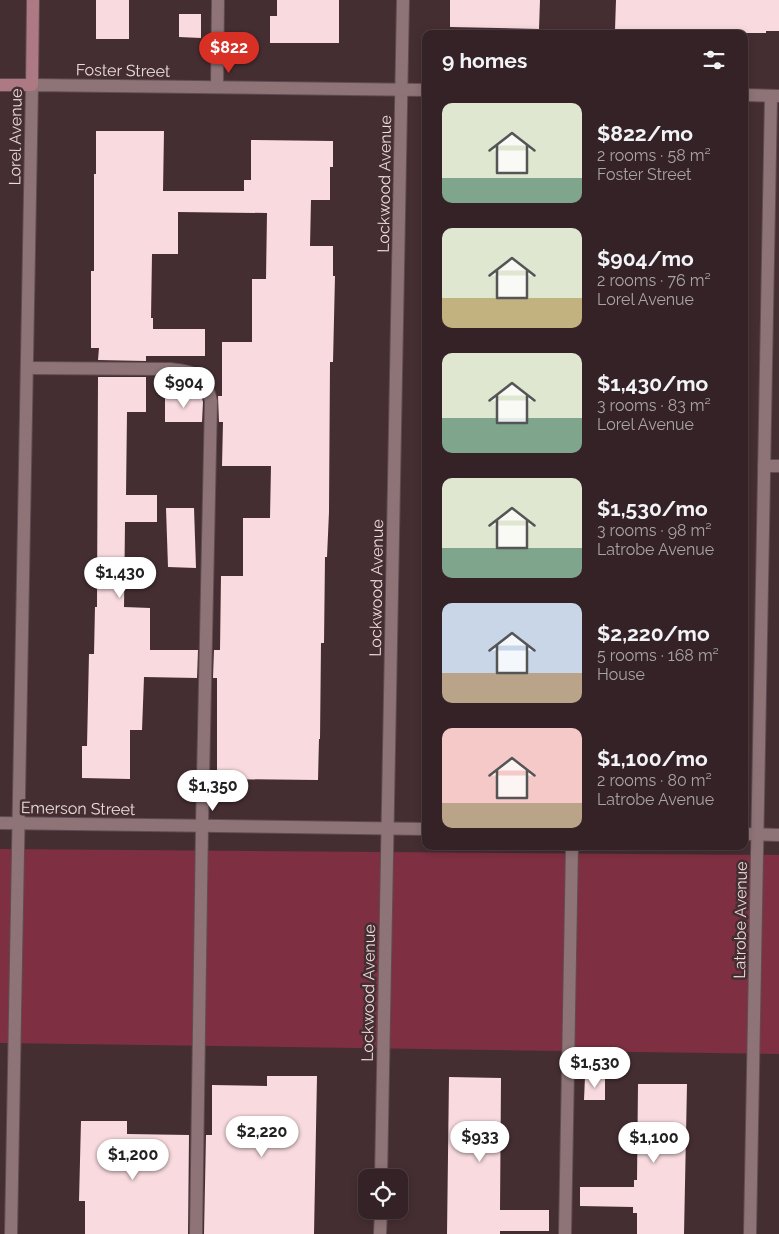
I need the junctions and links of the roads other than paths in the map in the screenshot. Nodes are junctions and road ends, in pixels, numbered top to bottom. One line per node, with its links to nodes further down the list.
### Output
1 (33, 0): 5 (street, Lorel Avenue)
2 (218, 0): 6 (street)
3 (403, 0): 7 (street, Lockwood Avenue)
4 (0, 84): 5 (street, Foster Street)
5 (32, 85): 6 (street, Foster Street); 11 (street, Lorel Avenue)
6 (217, 87): 7 (street, Foster Street)
7 (402, 89): 8 (street, Foster Street); 17 (street, Lockwood Avenue)
8 (422, 90)
9 (748, 95): 10 (street)
10 (775, 96): 12 (street, Latrobe Avenue)
11 (27, 368): 15 (street, Lorel Avenue); 16 (street)
12 (764, 466): 13 (street); 19 (street, Latrobe Avenue)
13 (779, 466)
14 (0, 823): 15 (street, Emerson Street)
15 (18, 824): 16 (street, Emerson Street); 24 (street, Lorel Avenue)
16 (202, 826): 17 (street, Emerson Street); 25 (street)
17 (388, 828): 18 (street, Emerson Street); 22 (street, Lockwood Avenue)
18 (422, 829)
19 (751, 834): 20 (street); 28 (street, Latrobe Avenue)
20 (779, 835)
21 (572, 850): 27 (street)
22 (381, 1169)
23 (381, 1219): 26 (street)
24 (11, 1234)
25 (196, 1234)
26 (380, 1234)
27 (565, 1234)
28 (750, 1234)

